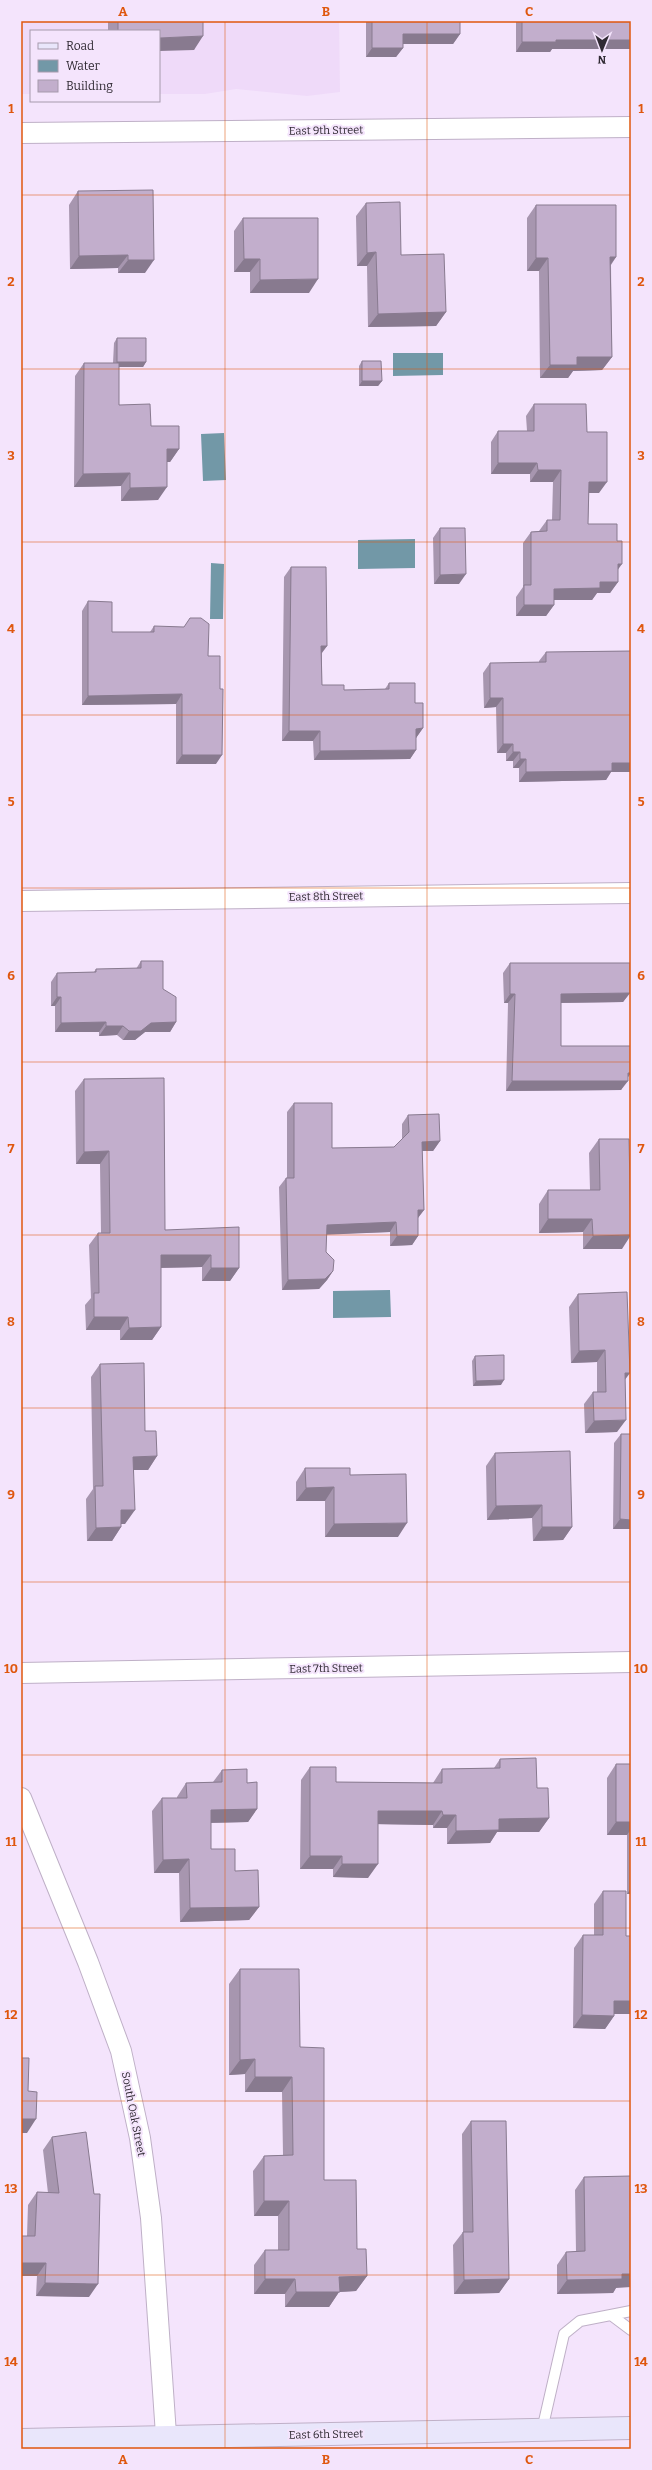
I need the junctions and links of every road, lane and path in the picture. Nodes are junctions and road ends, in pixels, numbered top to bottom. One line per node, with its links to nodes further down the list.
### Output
1 (631, 127): 2 (street, East 9th Street)
2 (21, 133)
3 (631, 893): 4 (street, East 8th Street)
4 (21, 901)
5 (631, 1662): 6 (street, East 7th Street)
6 (21, 1673)
7 (21, 1798): 14 (street, South Oak Street)
8 (631, 2312): 9 (lane)
9 (611, 2315): 10 (lane); 12 (lane)
10 (631, 2330)
11 (631, 2428): 12 (street, East 6th Street)
12 (542, 2430): 14 (street, East 6th Street)
13 (21, 2440): 14 (street, East 6th Street)
14 (166, 2443)

